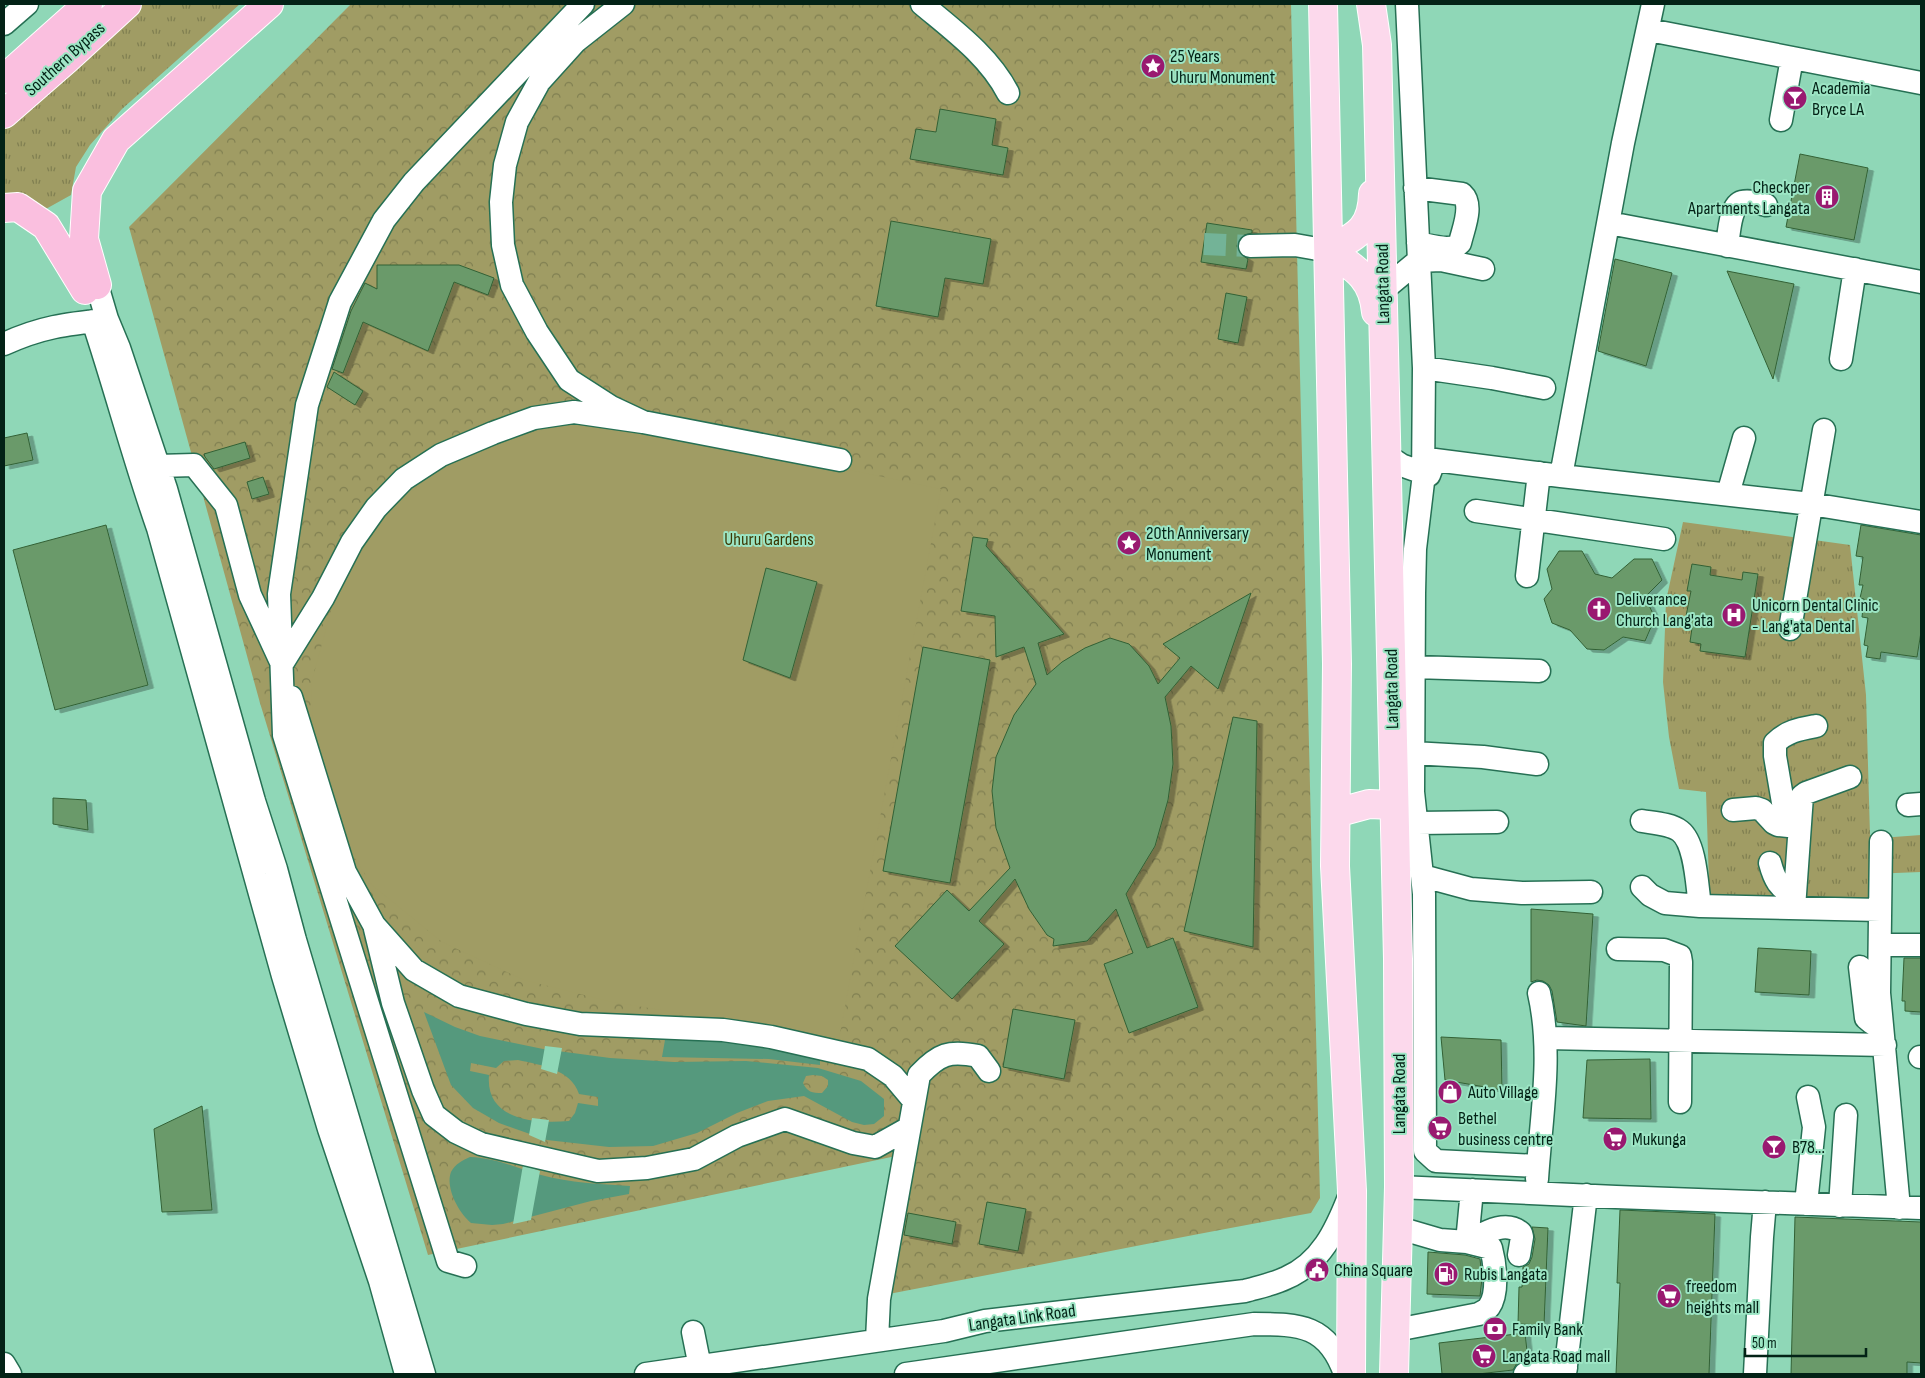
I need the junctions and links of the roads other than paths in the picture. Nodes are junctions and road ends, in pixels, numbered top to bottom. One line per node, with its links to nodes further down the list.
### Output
1 (27, 4): 12 (street)
2 (88, 4): 16 (highway, Southern Bypass)
3 (127, 4): 19 (highway, Southern Bypass)
4 (269, 4): 33 (highway)
5 (583, 4): 59 (street)
6 (623, 4): 41 (street)
7 (922, 4): 18 (street)
8 (1323, 4): 28 (main road)
9 (1372, 4): 14 (main road, Langata Road)
10 (1407, 4): 22 (street)
11 (1653, 4): 13 (street)
12 (4, 24)
13 (1648, 30): 15 (street); 25 (street)
14 (1377, 45): 21 (main road, Langata Road); 28 (main road)
15 (1792, 58): 17 (street); 20 (street)
16 (4, 79)
17 (1921, 83)
18 (1008, 93)
19 (4, 114)
20 (1781, 120)
21 (1380, 160): 22 (street); 34 (main road, Langata Road)
22 (1415, 184): 29 (street); 29 (street)
23 (1766, 205): 27 (street)
24 (4, 208): 33 (highway)
25 (1609, 224): 27 (street); 49 (street)
26 (1250, 246): 28 (street)
27 (1726, 246): 31 (street)
28 (1329, 251): 40 (main road); 68 (main road)
29 (1418, 252): 30 (street); 34 (street); 38 (street)
30 (1482, 269)
31 (1855, 269): 32 (street); 37 (street)
32 (1921, 282)
33 (91, 287): 35 (street)
34 (1384, 290): 40 (main road, Langata Road)
35 (100, 320): 36 (street); 46 (street)
36 (4, 344)
37 (1841, 358)
38 (1424, 368): 39 (street); 47 (street)
39 (1544, 388)
40 (1385, 394): 44 (main road, Langata Road)
41 (643, 422): 45 (street); 59 (street)
42 (1824, 430): 52 (street)
43 (1744, 438): 50 (street)
44 (1386, 455): 47 (street); 51 (main road, Langata Road)
45 (840, 460)
46 (148, 469): 59 (street); 115 (street)
47 (1427, 472): 48 (street); 51 (street); 60 (street)
48 (1539, 473): 49 (street); 54 (street)
49 (1561, 476): 50 (street)
50 (1728, 494): 52 (street)
51 (1388, 495): 66 (main road, Langata Road)
52 (1811, 504): 55 (street); 58 (street)
53 (1476, 511): 54 (street)
54 (1533, 519): 56 (street); 57 (street)
55 (1921, 522)
56 (1664, 539)
57 (1527, 576)
58 (1790, 629)
59 (282, 664): 81 (street); 112 (street)
60 (1414, 668): 61 (street); 63 (street)
61 (1539, 671)
62 (1816, 726): 72 (street)
63 (1413, 753): 64 (street); 71 (street)
64 (1537, 764)
65 (1850, 777): 72 (street)
66 (1394, 805): 68 (main road); 85 (main road, Langata Road)
67 (1732, 810): 72 (street)
68 (1336, 813): 101 (main road)
69 (1642, 821): 79 (street)
70 (1497, 822): 71 (street)
71 (1417, 823): 75 (street)
72 (1793, 826): 78 (street)
73 (1880, 842): 80 (street)
74 (1770, 863): 78 (street)
75 (1423, 876): 77 (street); 86 (street)
76 (1642, 887): 79 (street)
77 (1591, 892)
78 (1794, 901): 79 (street); 80 (street)
79 (1700, 906)
80 (1880, 910): 82 (street)
81 (374, 925): 94 (street); 97 (street)
82 (1880, 945): 83 (street); 89 (street)
83 (1921, 945)
84 (1618, 949): 91 (street)
85 (1398, 959): 86 (street); 99 (main road, Langata Road)
86 (1425, 960): 98 (street)
87 (1860, 967): 89 (street)
88 (1538, 993): 90 (street)
89 (1884, 1036): 91 (street); 107 (street)
90 (1546, 1038): 91 (street); 98 (street)
91 (1680, 1040): 95 (street)
92 (989, 1071): 94 (street)
93 (1808, 1097): 105 (street)
94 (914, 1101): 97 (street)
95 (1680, 1102)
96 (1846, 1115): 106 (street)
97 (909, 1128): 116 (street)
98 (1538, 1166): 102 (street)
99 (1399, 1187): 100 (street); 109 (main road, Langata Road)
100 (1472, 1190): 102 (street); 110 (street)
101 (1352, 1191): 116 (street, Langata Link Road); 129 (main road)
102 (1536, 1193): 103 (street)
103 (1586, 1195): 104 (street); 119 (street)
104 (1765, 1202): 105 (street); 132 (street)
105 (1806, 1204): 106 (street)
106 (1840, 1206): 107 (street)
107 (1899, 1208): 108 (street)
108 (1921, 1208)
109 (1399, 1228): 110 (street); 113 (main road, Langata Road)
110 (1467, 1242): 111 (street); 113 (street)
111 (1519, 1255)
112 (465, 1266)
113 (1396, 1330): 130 (main road, Langata Road)
114 (693, 1332): 118 (street)
115 (405, 1337): 122 (street); 123 (street); 124 (street); 125 (street)
116 (877, 1340): 118 (street, Langata Link Road)
117 (4, 1364): 121 (street)
118 (711, 1369): 126 (street, Langata Link Road)
119 (1566, 1371): 131 (street)
120 (934, 1372): 127 (street); 128 (street)
121 (10, 1374)
122 (401, 1374)
123 (406, 1374)
124 (424, 1374)
125 (442, 1374)
126 (646, 1374)
127 (906, 1374)
128 (1345, 1374)
129 (1351, 1374)
130 (1394, 1374)
131 (1525, 1374)
132 (1755, 1374)

